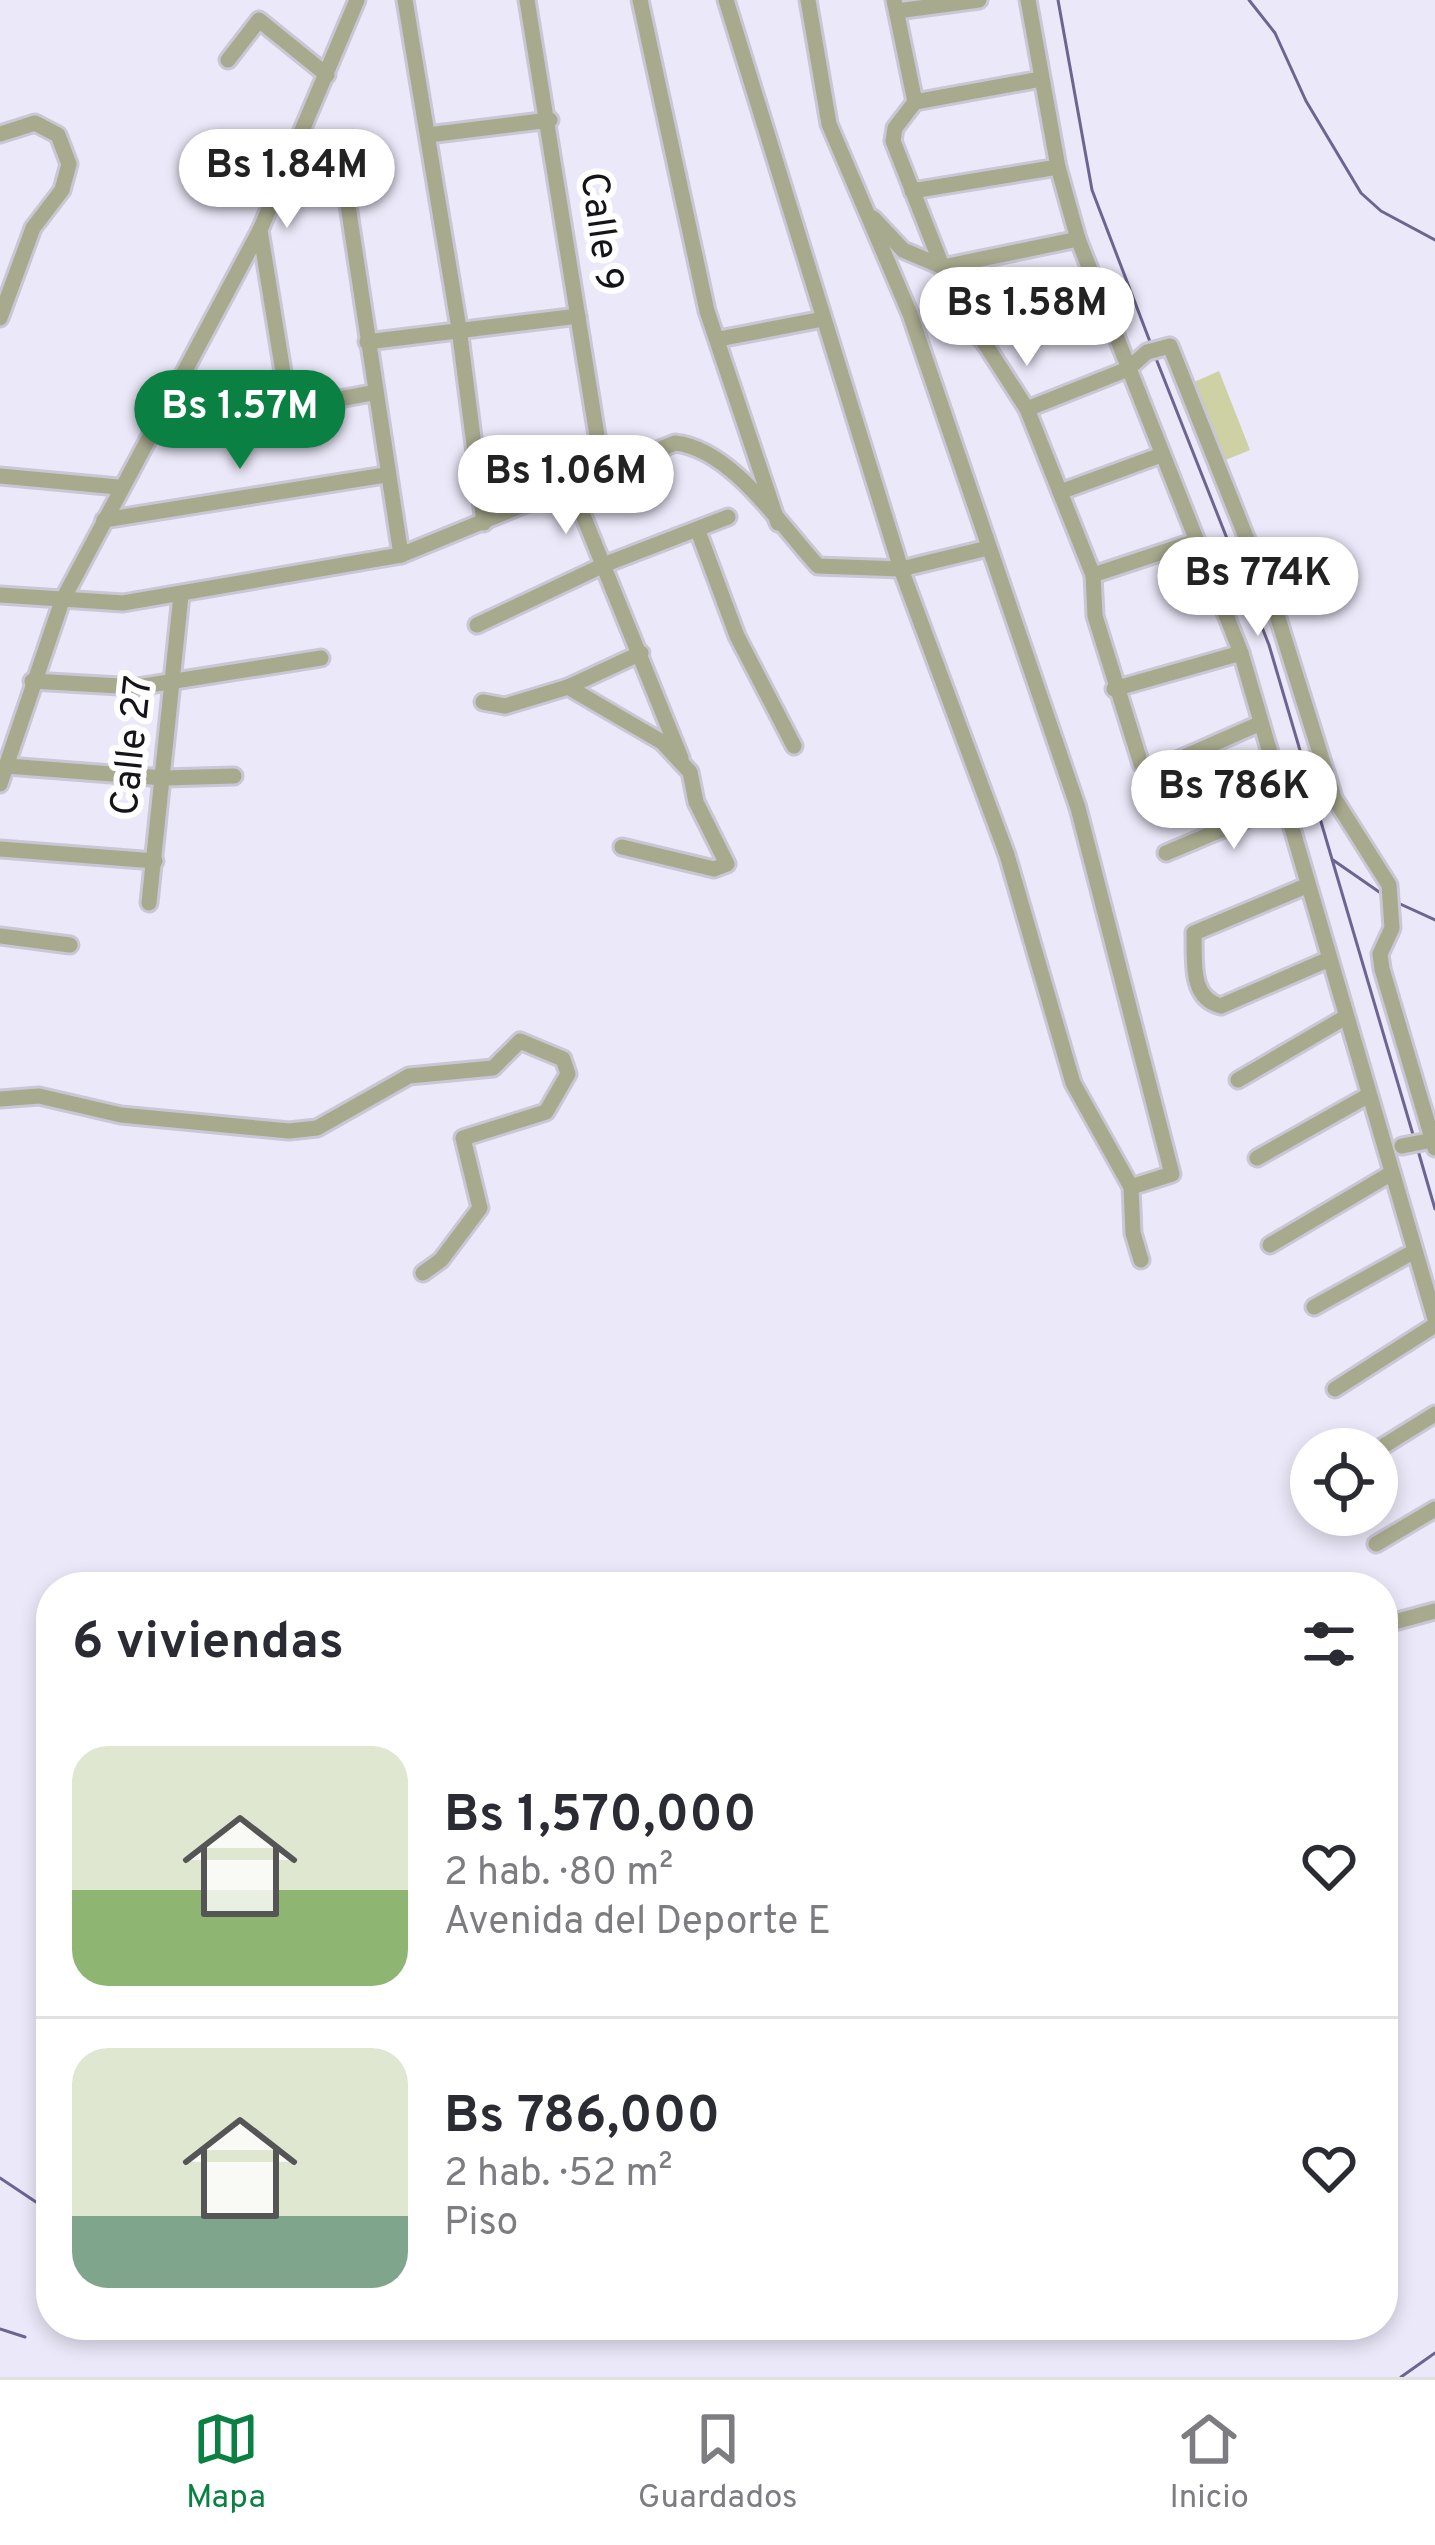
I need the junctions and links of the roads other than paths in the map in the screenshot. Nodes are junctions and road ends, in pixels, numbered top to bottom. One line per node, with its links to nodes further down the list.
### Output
1 (357, 0): 11 (street)
2 (404, 0): 16 (street)
3 (527, 0): 14 (street, Calle 9)
4 (640, 0): 30 (street)
5 (726, 0): 27 (street)
6 (808, 0): 20 (street)
7 (979, 0): 9 (street)
8 (1028, 0): 12 (street)
9 (896, 6): 13 (street)
10 (228, 60): 11 (street)
11 (327, 75): 21 (street)
12 (1041, 79): 13 (street); 18 (street)
13 (915, 102): 19 (street)
14 (550, 120): 16 (street); 25 (street, Calle 9)
15 (0, 134): 26 (street)
16 (428, 135): 28 (street)
17 (341, 160): 31 (street)
18 (1058, 166): 19 (street); 22 (street)
19 (912, 191): 23 (street)
20 (870, 217): 23 (street); 50 (street)
21 (260, 230): 34 (street); 36 (street)
22 (1078, 239): 23 (street); 24 (street)
23 (943, 267): 29 (street)
24 (1098, 289): 29 (street); 32 (street)
25 (578, 316): 28 (street); 38 (street, Calle 9)
26 (0, 318)
27 (823, 319): 30 (street); 53 (street)
28 (459, 328): 31 (street); 47 (street)
29 (979, 338): 35 (street)
30 (719, 339): 46 (street)
31 (367, 342): 33 (street)
32 (1128, 369): 35 (street); 37 (street); 88 (street)
33 (372, 393): 34 (street); 39 (street)
34 (289, 409): 36 (street)
35 (1027, 409): 43 (street)
36 (152, 433): 41 (street)
37 (1161, 455): 43 (street); 49 (street)
38 (603, 473): 42 (street); 46 (street)
39 (385, 475): 45 (street); 51 (street)
40 (0, 476): 41 (street)
41 (118, 487): 45 (street)
42 (572, 488): 47 (street); 52 (street)
43 (1060, 492): 54 (street)
44 (728, 517): 48 (street)
45 (104, 520): 57 (street)
46 (778, 523): 53 (street)
47 (484, 524): 51 (street)
48 (698, 531): 52 (street); 68 (street)
49 (1196, 542): 54 (street); 60 (street)
50 (988, 548): 53 (street); 91 (street)
51 (400, 555): 56 (street)
52 (606, 564): 58 (street); 59 (street)
53 (901, 569): 91 (street)
54 (1093, 575): 65 (street)
55 (0, 595): 57 (street)
56 (181, 595): 57 (street); 63 (street, Calle 27)
57 (62, 601): 62 (street)
58 (477, 625)
59 (641, 653): 64 (street); 70 (street)
60 (1240, 653): 65 (street); 67 (street)
61 (321, 658): 63 (street)
62 (32, 681): 63 (street); 69 (street)
63 (173, 681): 72 (street, Calle 27)
64 (568, 687): 66 (street); 70 (street)
65 (1114, 688): 67 (street)
66 (483, 702)
67 (1261, 724): 74 (street)
68 (794, 746)
69 (7, 766): 72 (street); 73 (street)
70 (690, 772): 75 (street)
71 (234, 776): 72 (street)
72 (164, 778): 78 (street, Calle 27)
73 (0, 784)
74 (1283, 804): 77 (street); 79 (street)
75 (622, 847)
76 (0, 849): 78 (street)
77 (1166, 853)
78 (155, 861): 80 (street, Calle 27)
79 (1306, 886): 83 (street); 83 (street)
80 (149, 903)
81 (0, 936): 82 (street)
82 (70, 945)
83 (1328, 960): 84 (street)
84 (1345, 1018): 85 (street); 86 (street)
85 (1238, 1080)
86 (1369, 1096): 89 (street); 90 (street)
87 (0, 1099): 95 (street)
88 (1420, 1143)
89 (1257, 1158)
90 (1390, 1174): 92 (street); 93 (street)
91 (1131, 1187): 94 (street)
92 (1270, 1245)
93 (1413, 1252): 96 (street); 97 (street)
94 (1141, 1260)
95 (423, 1273)
96 (1314, 1307)
97 (1435, 1322): 98 (street)
98 (1334, 1388)
99 (1435, 1414): 100 (street)
100 (1398, 1437)
101 (1435, 1509): 102 (street)
102 (1376, 1544)
103 (1435, 1611): 104 (street)
104 (1398, 1621)

